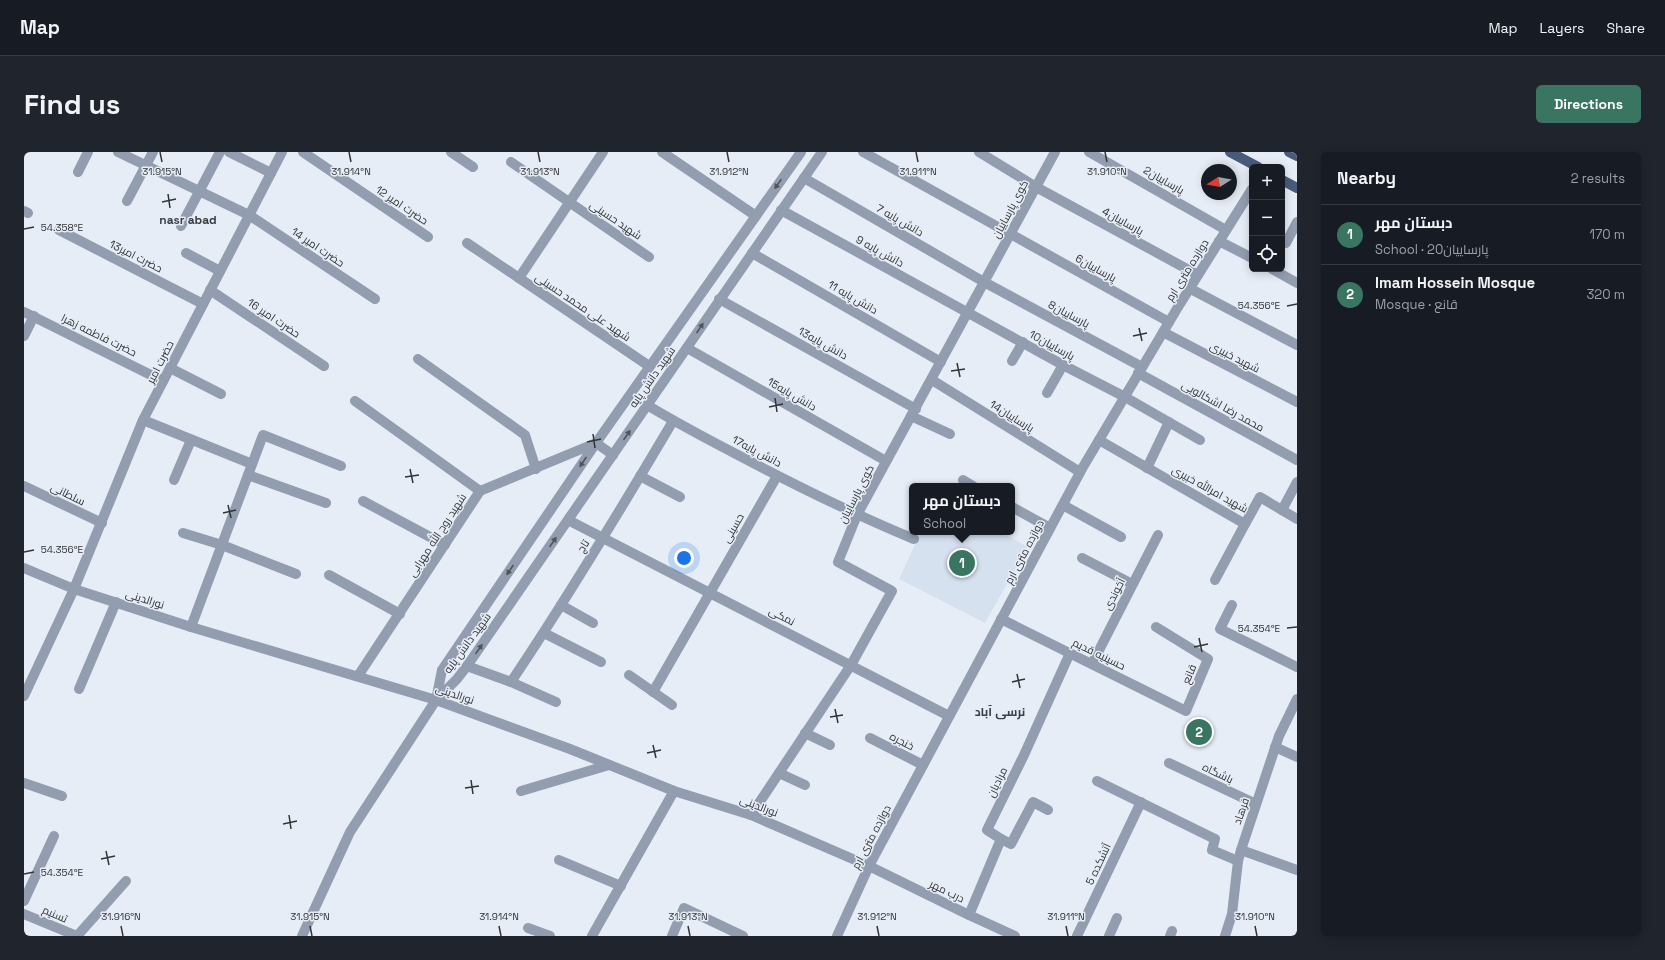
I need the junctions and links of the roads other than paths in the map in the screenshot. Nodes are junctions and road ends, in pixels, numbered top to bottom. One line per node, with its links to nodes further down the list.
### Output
1 (88, 152): 24 (street)
2 (118, 152): 22 (street, حضرت امیر 14)
3 (153, 152): 22 (street)
4 (220, 152): 30 (street)
5 (229, 152): 25 (street)
6 (282, 152): 25 (street, حضرت امیر)
7 (303, 152): 42 (street, حضرت امیر 12)
8 (451, 152): 23 (street)
9 (603, 152): 33 (street, شهید علی محمد حسینی)
10 (662, 152): 36 (street)
11 (801, 152): 36 (street, شهید دانش پایه, one-way to 36)
12 (822, 152): 26 (street, شهید دانش پایه)
13 (864, 152): 41 (street, پارساییان6)
14 (979, 152): 28 (street, پارساییان4)
15 (1055, 152): 28 (street, کوی پارساییان)
16 (1089, 152): 40 (street, پارساییان2)
17 (1230, 152): 21 (main road)
18 (1289, 152): 19 (main road)
19 (1297, 156)
20 (511, 162): 33 (street, شهید حسینی)
21 (1252, 164)
22 (146, 166): 30 (street, حضرت امیر 14); 32 (street)
23 (473, 167)
24 (78, 172)
25 (271, 173): 35 (street, حضرت امیر)
26 (804, 178): 34 (street, شهید دانش پایه); 54 (street, دانش پایه 7)
27 (1285, 182): 29 (main road)
28 (1036, 187): 41 (street, کوی پارساییان); 52 (street, پارساییان4)
29 (1297, 188)
30 (200, 192): 35 (street, حضرت امیر 14); 38 (street)
31 (1249, 194): 40 (street, دوازده متری ارم)
32 (127, 201)
33 (569, 203): 49 (street, شهید حسینی); 53 (street, شهید علی محمد حسینی)
34 (782, 210): 47 (street, شهید دانش پایه); 62 (street, دانش پایه 9)
35 (249, 215): 50 (street, حضرت امیر); 58 (street, حضرت امیر 14)
36 (756, 216): 74 (street, شهید دانش پایه)
37 (1297, 222): 45 (street)
38 (181, 226)
39 (59, 230): 60 (street, حضرت امیر13)
40 (1226, 230): 43 (street, دوازده متری ارم)
41 (1011, 235): 54 (street, کوی پارساییان); 64 (street, پارساییان6)
42 (428, 237)
43 (1220, 241): 48 (street); 52 (street, دوازده متری ارم)
44 (467, 243): 53 (street)
45 (1286, 243)
46 (186, 253): 50 (street)
47 (752, 253): 59 (street, شهید دانش پایه); 72 (street, دانش پایه 11)
48 (1249, 256)
49 (649, 257)
50 (220, 272): 57 (street, حضرت امیر)
51 (1277, 272): 55 (street)
52 (1198, 275): 56 (street, دوازده متری ارم)
53 (519, 278): 74 (street, شهید علی محمد حسینی)
54 (984, 282): 62 (street, کوی پارساییان); 77 (street, پارساییان8)
55 (1297, 283)
56 (1189, 288): 64 (street, دوازده متری ارم); 68 (street)
57 (210, 290): 60 (street, حضرت امیر); 73 (street, حضرت امیر 16)
58 (375, 299)
59 (719, 299): 69 (street, شهید دانش پایه, one-way to 59); 86 (street, دانش پایه13)
60 (203, 304): 76 (street, حضرت امیر)
61 (24, 312): 63 (street, حضرت فاطمه زهرا)
62 (968, 313): 67 (street, پارساییان10); 72 (street, کوی پارساییان)
63 (34, 316): 66 (street); 79 (street, حضرت فاطمه زهرا)
64 (1169, 322): 65 (street, دوازده متری ارم)
65 (1163, 332): 77 (street, دوازده متری ارم); 84 (street, شهید خبیری)
66 (24, 336)
67 (1023, 342): 71 (street); 75 (street, پارساییان10)
68 (1297, 345)
69 (687, 348): 85 (street, شهید دانش پایه); 97 (street, دانش پایه15)
70 (418, 359): 101 (street)
71 (1012, 361)
72 (941, 362): 78 (street, کوی پارساییان)
73 (324, 366)
74 (649, 366): 94 (street, شهید دانش پایه)
75 (1063, 366): 80 (street); 82 (street, پارساییان10)
76 (170, 368): 79 (street, حضرت امیر); 81 (street)
77 (1140, 370): 82 (street, دوازده متری ارم); 96 (street, محمد رضا اشکالویی)
78 (932, 380): 86 (street, کوی پارساییان); 102 (street, پارساییان14)
79 (164, 381): 87 (street, حضرت امیر)
80 (1047, 393)
81 (221, 394)
82 (1125, 396): 89 (street, پارساییان10); 92 (street, دوازده متری ارم)
83 (355, 401): 111 (street)
84 (1297, 402)
85 (647, 404): 88 (street, دانش پایه17); 95 (street, شهید دانش پایه, one-way to 85)
86 (913, 412): 90 (street, دانش پایه13); 97 (street, کوی پارساییان)
87 (143, 420): 91 (street); 121 (street, حضرت امیر)
88 (673, 421): 104 (street, تاچ); 105 (street, دانش پایه17)
89 (1169, 422): 93 (street, پارساییان10); 100 (street)
90 (950, 434)
91 (191, 440): 98 (street); 106 (street)
92 (1099, 440): 100 (street, شهید امرالله خبیری); 102 (street, دوازده متری ارم)
93 (1200, 440)
94 (596, 443): 95 (street); 101 (street, شهید روح الله مهرابی); 161 (street, شهید دانش پایه, one-way to 161)
95 (613, 455): 120 (street, شهید دانش پایه)
96 (1297, 460)
97 (886, 461): 118 (street, کوی پارساییان)
98 (252, 464): 99 (street); 103 (street)
99 (341, 466)
100 (1147, 468): 122 (street, شهید امرالله خبیری)
101 (536, 469): 111 (street, شهید روح الله مهرابی)
102 (1080, 472): 115 (street, دوازده متری ارم)
103 (248, 475): 114 (street); 129 (street)
104 (640, 476): 112 (street); 126 (street, تاچ)
105 (778, 476): 118 (street, دانش پایه17); 138 (street, حسینی)
106 (174, 480)
107 (963, 480): 109 (street)
108 (1297, 482): 117 (street)
109 (968, 483)
110 (24, 486): 121 (street, سلطانی)
111 (480, 491): 130 (street, شهید روح الله مهرابی)
112 (680, 497)
113 (363, 501): 130 (street)
114 (326, 504)
115 (1062, 505): 123 (street, دوازده متری ارم); 127 (street)
116 (1015, 509): 123 (street)
117 (1282, 510): 119 (street, شهید امرالله خبیری); 122 (street, شهید امرالله خبیری)
118 (857, 515): 128 (street, دانش پایه17); 151 (street, کوی پارساییان)
119 (1297, 519)
120 (568, 520): 126 (street, نمکی); 152 (street, شهید دانش پایه, one-way to 120)
121 (102, 523): 137 (street, حضرت امیر)
122 (1245, 524): 135 (street)
123 (1050, 528): 143 (street, دوازده متری ارم)
124 (183, 533): 129 (street)
125 (1158, 535): 136 (street, آخوندی)
126 (603, 537): 138 (street, نمکی); 141 (street, تاچ)
127 (1122, 537)
128 (914, 539)
129 (222, 545): 133 (street); 145 (street)
130 (445, 545): 142 (street, شهید روح الله مهرابی)
131 (1082, 558): 136 (street)
132 (24, 568): 137 (street, نورالدینی)
133 (296, 574)
134 (329, 575): 142 (street)
135 (1215, 580)
136 (1132, 584): 150 (street, آخوندی)
137 (74, 589): 139 (street, نورالدینی); 159 (street, حضرت امیر)
138 (710, 592): 151 (street, نمکی); 158 (street, حسینی)
139 (116, 602): 145 (street, نورالدینی); 157 (street)
140 (1232, 605): 153 (street)
141 (561, 606): 144 (street); 147 (street, تاچ)
142 (400, 614): 155 (street, شهید روح الله مهرابی)
143 (1001, 619): 148 (street, حسینیه قدیم); 165 (street, دوازده متری ارم)
144 (593, 623)
145 (191, 627): 155 (street, نورالدینی)
146 (1156, 627): 164 (street, قانع)
147 (544, 633): 149 (street); 156 (street, تاچ)
148 (1070, 653): 150 (street, حسینیه قدیم); 186 (street, مرادیان)
149 (601, 662)
150 (1092, 664): 164 (street, حسینیه قدیم)
151 (851, 665): 165 (street, نمکی); 166 (street, کوی پارساییان)
152 (467, 666): 156 (street); 161 (street, شهید دانش پایه)
153 (1297, 667)
154 (629, 675): 158 (street)
155 (358, 676): 161 (street, نورالدینی)
156 (511, 682): 162 (street)
157 (78, 689)
158 (653, 692): 163 (street)
159 (24, 696)
160 (1297, 699): 169 (street, فرهاد)
161 (436, 700): 172 (street, نورالدینی); 200 (street)
162 (556, 702)
163 (672, 705)
164 (1186, 711)
165 (949, 716): 173 (street, دوازده متری ارم)
166 (805, 733): 168 (street); 174 (street, کوی پارساییان)
167 (870, 738): 173 (street, خنجره)
168 (830, 745)
169 (1275, 747): 170 (street); 182 (street, فرهاد)
170 (1297, 757)
171 (1169, 763): 182 (street, باشگاه)
172 (609, 765): 178 (street); 179 (street, نورالدینی)
173 (923, 765): 190 (street, دوازده متری ارم)
174 (779, 773): 177 (street); 184 (street, کوی پارساییان)
175 (1097, 781): 181 (street)
176 (24, 783): 180 (street)
177 (805, 786)
178 (521, 791)
179 (674, 791): 184 (street, نورالدینی); 193 (street)
180 (62, 796)
181 (1140, 802): 189 (street); 207 (street, آتشکده 5)
182 (1256, 804): 187 (street, فرهاد)
183 (1048, 810): 186 (street)
184 (751, 815): 190 (street, نورالدینی)
185 (54, 836): 194 (street)
186 (1001, 839): 196 (street)
187 (1241, 850): 189 (street, فرهاد); 191 (street)
188 (559, 860): 193 (street)
189 (1238, 861): 209 (street, فرهاد)
190 (869, 866): 196 (street, درب مهر); 205 (street, دوازده متری ارم)
191 (1297, 870)
192 (126, 881): 199 (street)
193 (621, 886): 202 (street)
194 (24, 901)
195 (24, 914): 199 (street, تسنیم)
196 (969, 915): 206 (street, درب مهر)
197 (1117, 918): 208 (street)
198 (528, 928): 201 (street)
199 (77, 936)
200 (302, 936)
201 (550, 936)
202 (592, 936)
203 (672, 936): 204 (street)
204 (743, 936)
205 (837, 936)
206 (1014, 936)
207 (1077, 936)
208 (1109, 936)
209 (1225, 936)

